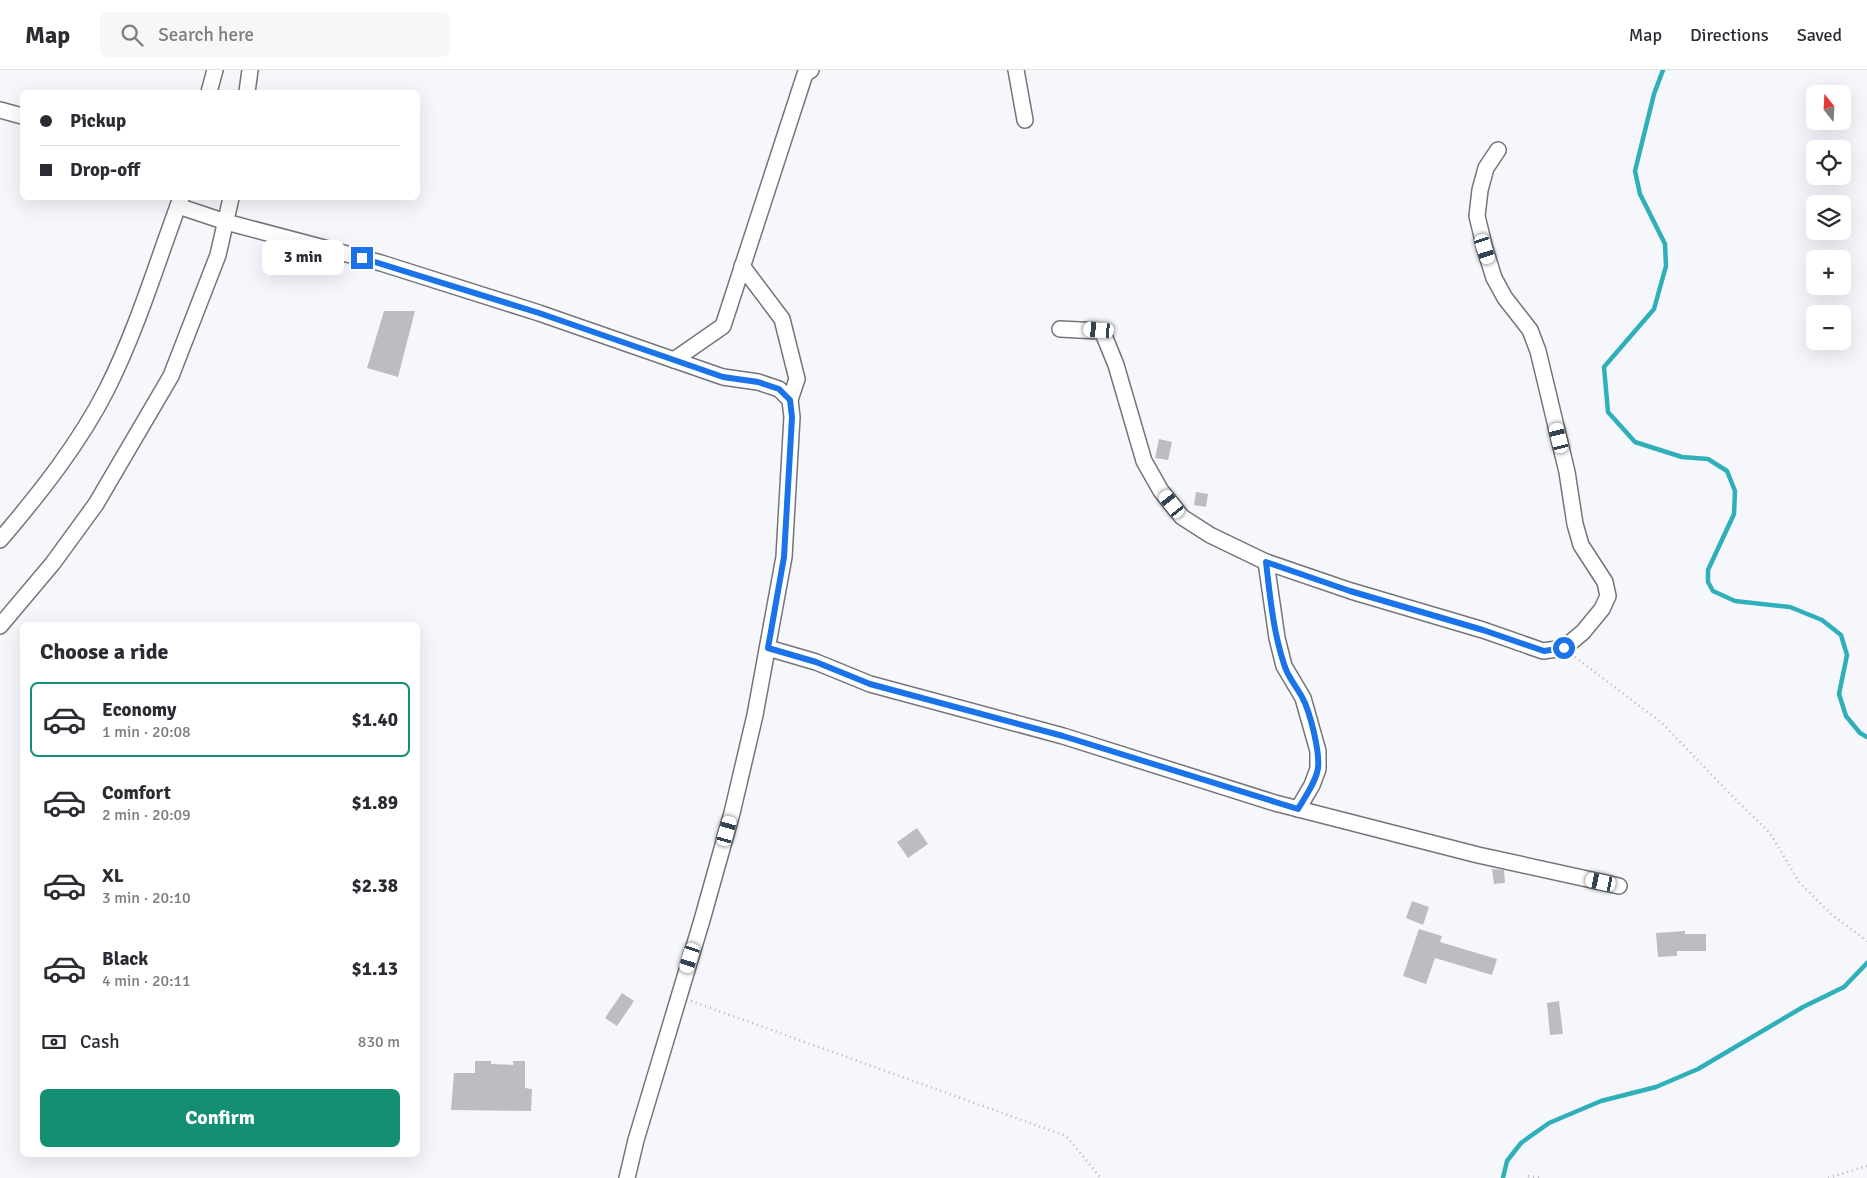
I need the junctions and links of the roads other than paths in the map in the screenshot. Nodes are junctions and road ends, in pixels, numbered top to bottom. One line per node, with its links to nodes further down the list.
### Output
1 (215, 70): 5 (street)
2 (250, 70): 6 (street)
3 (811, 70): 14 (street)
4 (1016, 70): 9 (street)
5 (210, 90)
6 (248, 90)
7 (0, 110): 8 (street)
8 (20, 115)
9 (1025, 120)
10 (1498, 150): 19 (street)
11 (231, 200): 13 (street)
12 (180, 202): 13 (street); 18 (street)
13 (226, 222): 16 (street); 20 (street)
14 (742, 266): 16 (street); 17 (street)
15 (1060, 329): 19 (street)
16 (674, 360): 17 (street)
17 (790, 400): 21 (street)
18 (0, 540)
19 (1266, 562): 22 (street)
20 (0, 626)
21 (768, 648): 22 (street); 24 (street)
22 (1298, 809): 23 (street)
23 (1619, 886)
24 (627, 1178)

